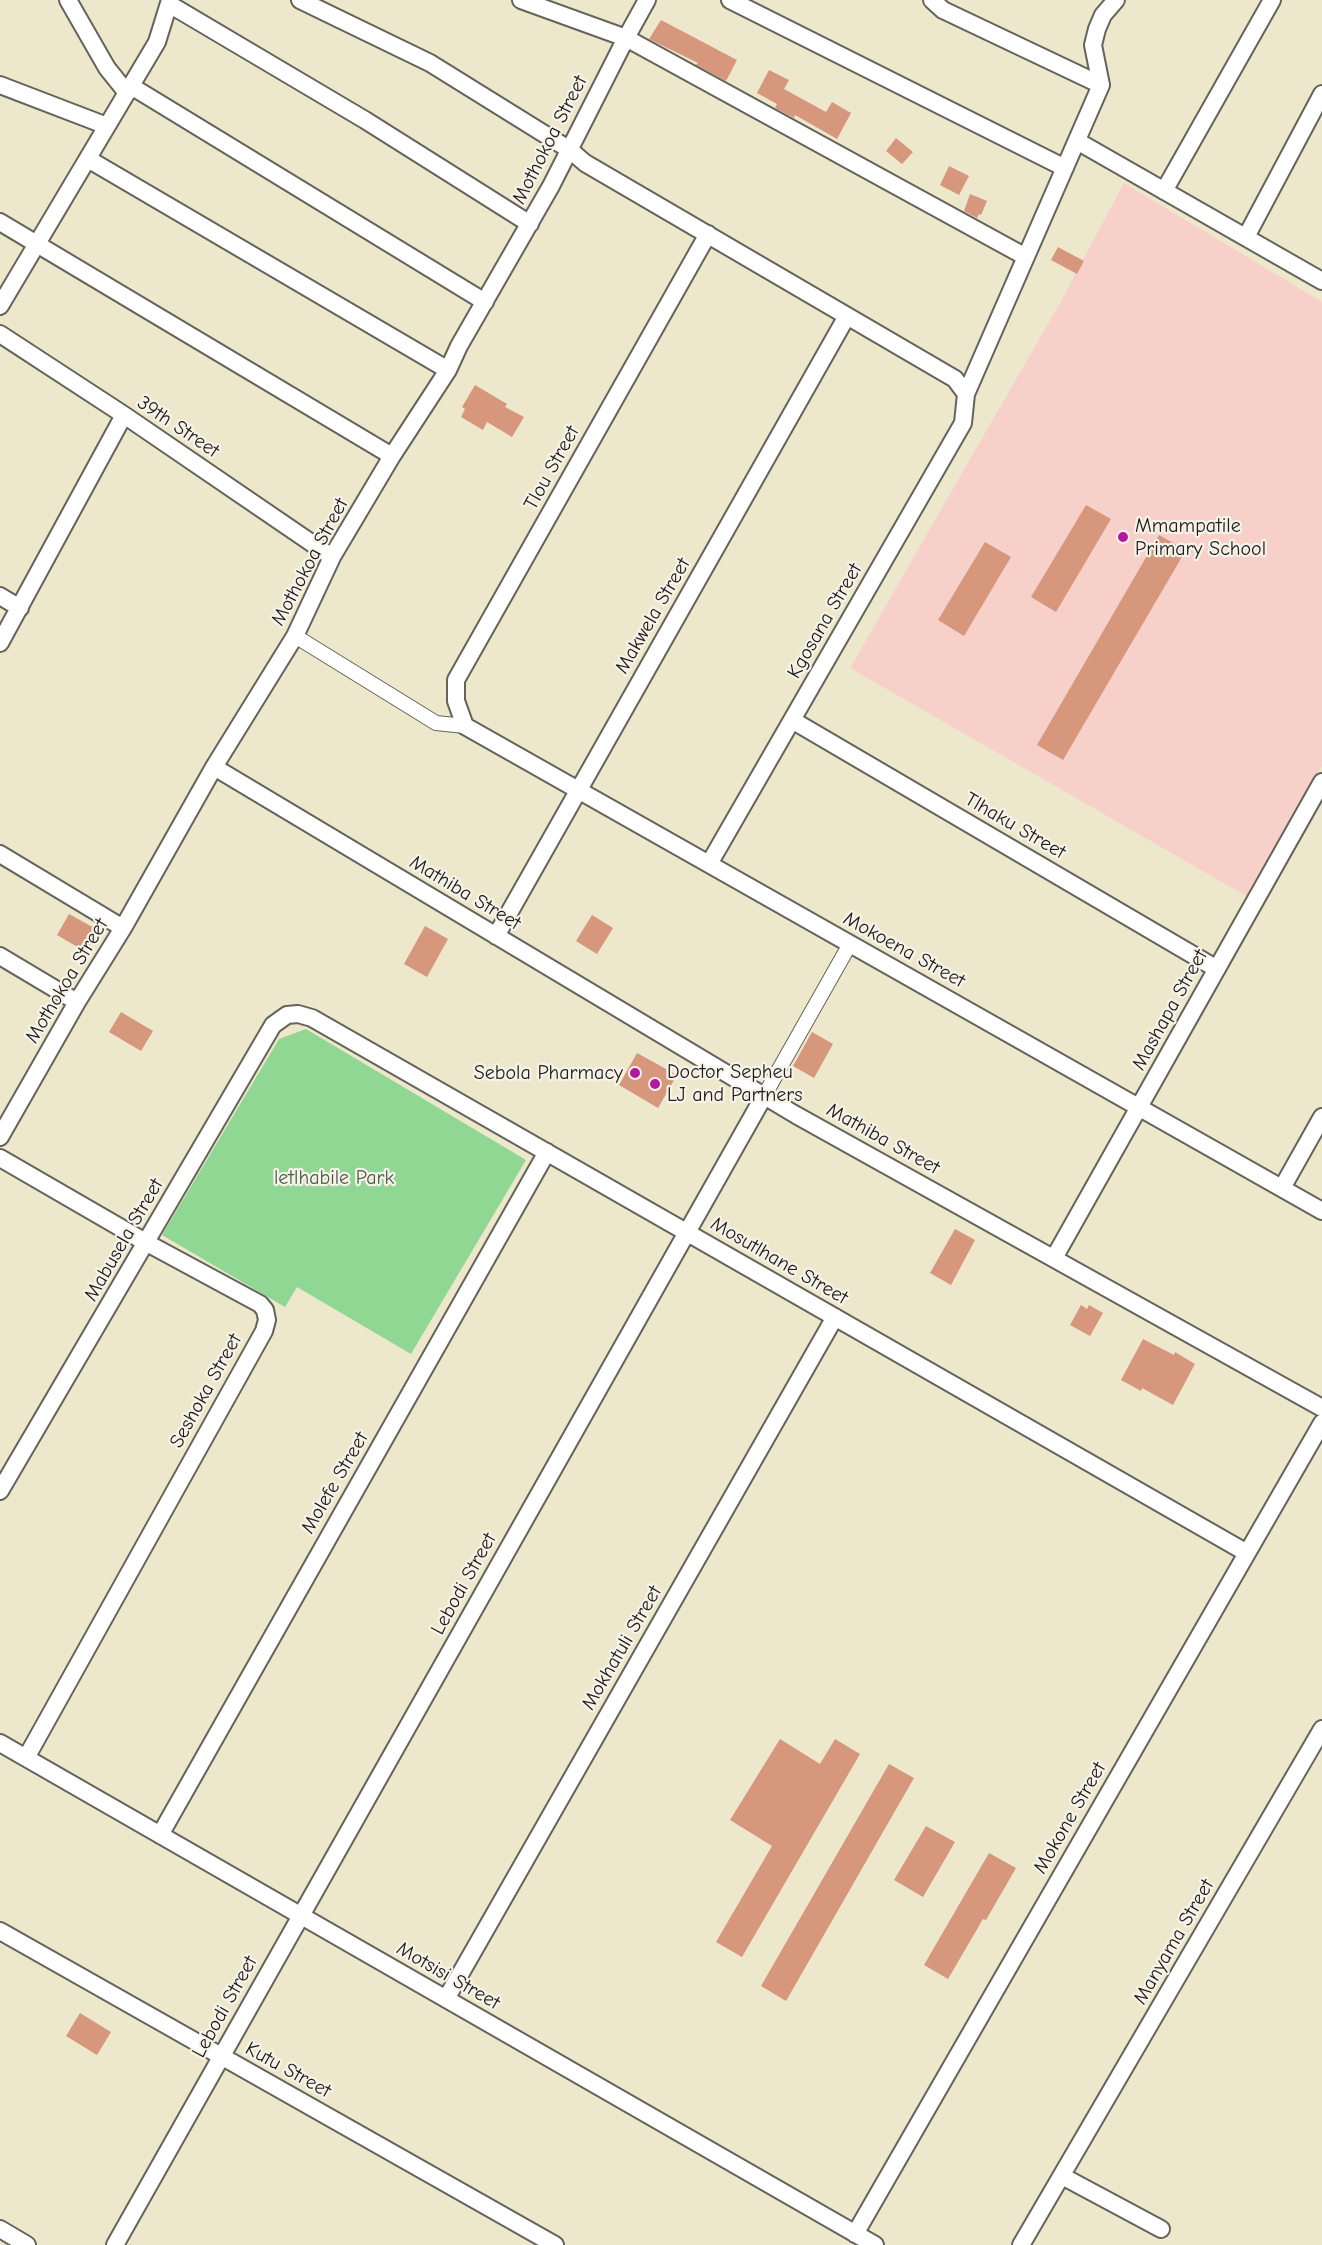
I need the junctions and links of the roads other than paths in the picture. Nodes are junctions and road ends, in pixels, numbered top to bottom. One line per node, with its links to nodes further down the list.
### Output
1 (68, 0): 13 (street)
2 (300, 0): 17 (street)
3 (521, 0): 10 (street)
4 (647, 0): 10 (street, Mothokoa Street)
5 (932, 0): 12 (street)
6 (1116, 0): 12 (street)
7 (1272, 0): 20 (street)
8 (169, 2): 13 (street); 22 (street)
9 (740, 2): 19 (street)
10 (626, 38): 17 (street, Mothokoa Street); 26 (street)
11 (0, 85): 15 (street)
12 (1101, 85): 16 (street, Kgosana Street)
13 (129, 89): 15 (street); 28 (street)
14 (1322, 94): 24 (street)
15 (107, 126): 18 (street)
16 (1077, 141): 19 (street, Kgosana Street); 20 (street)
17 (570, 150): 22 (street, Mothokoa Street); 23 (street)
18 (87, 159): 25 (street); 32 (street)
19 (1065, 168): 26 (street, Kgosana Street)
20 (1164, 191): 24 (street)
21 (0, 222): 25 (street)
22 (530, 224): 28 (street, Mothokoa Street)
23 (708, 234): 30 (street); 42 (street, Tlou Street)
24 (1246, 237): 27 (street)
25 (37, 244): 29 (street); 35 (street)
26 (1026, 257): 33 (street, Kgosana Street)
27 (1321, 279)
28 (485, 302): 32 (street, Mothokoa Street)
29 (0, 306)
30 (847, 316): 33 (street); 45 (street, Makwela Street)
31 (0, 334): 34 (street, 39th Street)
32 (448, 370): 35 (street, Mothokoa Street)
33 (966, 394): 41 (street, Kgosana Street)
34 (124, 415): 36 (street, 39th Street); 38 (street)
35 (392, 456): 36 (street, Mothokoa Street)
36 (332, 557): 39 (street, Mothokoa Street)
37 (0, 596): 38 (street)
38 (20, 608): 40 (street)
39 (295, 636): 42 (street); 43 (street, Mothokoa Street)
40 (0, 643)
41 (792, 720): 47 (street, Kgosana Street); 52 (street, Tlhaku Street)
42 (465, 726): 45 (street, Mokoena Street)
43 (214, 767): 48 (street, Mothokoa Street); 49 (street, Mathiba Street)
44 (1322, 782): 52 (street, Mashapa Street)
45 (579, 790): 47 (street, Mokoena Street); 49 (street, Makwela Street)
46 (0, 854): 48 (street)
47 (709, 864): 50 (street, Mokoena Street)
48 (123, 928): 53 (street, Mothokoa Street)
49 (496, 936): 55 (street, Mathiba Street)
50 (850, 944): 55 (street, Lebodi Street); 56 (street, Mokoena Street)
51 (0, 956): 53 (street)
52 (1217, 969): 56 (street, Mashapa Street)
53 (77, 1002): 57 (street, Mothokoa Street)
54 (288, 1015): 60 (street, Mosutlhane Street); 65 (street, Mabusela Street)
55 (764, 1096): 64 (street, Lebodi Street); 66 (street, Mathiba Street)
56 (1139, 1107): 62 (street, Mokoena Street); 66 (street, Mashapa Street)
57 (5, 1115): 59 (street, Mothokoa Street)
58 (1322, 1117): 62 (street)
59 (0, 1137)
60 (547, 1152): 64 (street, Mosutlhane Street); 75 (street, Molefe Street)
61 (0, 1158): 65 (street, Seshoka Street)
62 (1282, 1188): 63 (street, Mokoena Street)
63 (1322, 1211)
64 (687, 1232): 67 (street, Mosutlhane Street); 76 (street, Lebodi Street)
65 (147, 1243): 70 (street, Mabusela Street); 74 (street, Seshoka Street)
66 (1054, 1258): 68 (street, Mathiba Street)
67 (835, 1317): 71 (street, Mosutlhane Street); 78 (street, Mokhatuli Street)
68 (1322, 1408)
69 (1322, 1423): 71 (street, Mokone Street)
70 (0, 1491)
71 (1247, 1553): 83 (street, Mokone Street)
72 (1322, 1729): 80 (street, Manyama Street)
73 (0, 1743): 74 (street, Motsisi Street)
74 (27, 1758): 75 (street, Motsisi Street)
75 (160, 1835): 76 (street, Motsisi Street)
76 (301, 1916): 78 (street, Motsisi Street); 79 (street, Lebodi Street)
77 (0, 1931): 79 (street, Kutu Street)
78 (446, 1999): 83 (street, Motsisi Street)
79 (222, 2056): 85 (street, Lebodi Street); 86 (street, Kutu Street)
80 (1062, 2176): 82 (street); 88 (street, Manyama Street)
81 (0, 2229): 84 (street)
82 (1161, 2229)
83 (855, 2234): 87 (street, Motsisi Street)
84 (27, 2245)
85 (116, 2245)
86 (555, 2245)
87 (875, 2245)
88 (1021, 2245)

